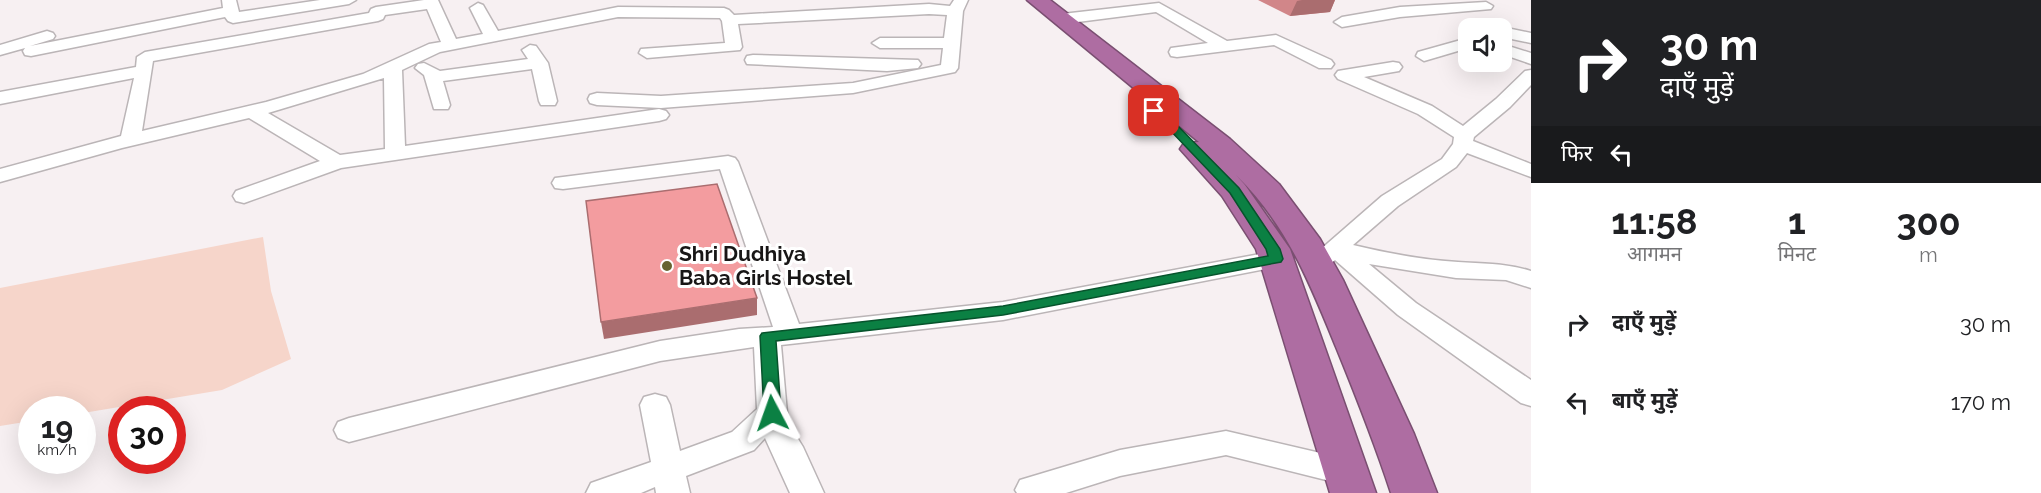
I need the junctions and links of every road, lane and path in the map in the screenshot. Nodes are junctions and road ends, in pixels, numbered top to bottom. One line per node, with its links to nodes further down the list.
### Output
1 (349, 0): 7 (street)
2 (1015, 0): 62 (highway)
3 (1036, 0): 18 (highway)
4 (1119, 0): 14 (street)
5 (1424, 0): 13 (street)
6 (432, 2): 16 (street); 27 (street)
7 (278, 5): 9 (street)
8 (958, 5): 15 (street); 32 (street)
9 (230, 6): 20 (street)
10 (633, 6): 15 (street); 22 (street)
11 (1486, 6): 13 (street)
12 (478, 8): 24 (street)
13 (1443, 9): 19 (street)
14 (1136, 10): 18 (street); 28 (street)
15 (726, 11): 35 (street)
16 (379, 14): 17 (street); 21 (street); 41 (street)
17 (405, 17)
18 (1062, 19): 61 (highway)
19 (1342, 22)
20 (145, 27): 30 (street); 41 (street)
21 (233, 28)
22 (517, 30): 24 (street); 40 (street)
23 (1512, 34): 25 (street)
24 (492, 35): 27 (street)
25 (1531, 38)
26 (880, 43): 32 (street)
27 (450, 44): 39 (street)
28 (1224, 46): 33 (street); 42 (street)
29 (1458, 46): 36 (street)
30 (25, 48): 31 (street); 46 (street)
31 (0, 50)
32 (951, 52): 38 (street); 48 (street)
33 (1177, 52)
34 (1512, 52): 37 (street)
35 (647, 53)
36 (1424, 56)
37 (1531, 59)
38 (753, 60)
39 (401, 63): 45 (street); 51 (street); 55 (street)
40 (539, 63): 45 (street); 49 (street)
41 (145, 64): 47 (street); 54 (street)
42 (1325, 64)
43 (1393, 68): 53 (street)
44 (1531, 75): 53 (street)
45 (433, 77): 50 (street)
46 (31, 81)
47 (0, 98)
48 (597, 99)
49 (548, 101)
50 (441, 105)
51 (252, 112): 54 (street); 56 (street)
52 (659, 115): 55 (street)
53 (1463, 139): 57 (street); 61 (street)
54 (130, 140): 58 (street)
55 (395, 152): 56 (street)
56 (337, 162): 60 (street)
57 (1531, 171)
58 (0, 176)
59 (564, 183): 64 (street)
60 (244, 196)
61 (1326, 255): 63 (street); 65 (street); 74 (highway)
62 (1276, 259): 64 (street); 70 (highway)
63 (1531, 280)
64 (778, 335): 67 (street); 68 (street)
65 (1526, 390)
66 (655, 405): 69 (street)
67 (768, 417): 69 (street); 73 (street)
68 (349, 430)
69 (670, 481): 72 (street)
70 (1349, 482): 71 (street)
71 (1032, 490)
72 (603, 493)
73 (807, 493)
74 (1414, 493)

